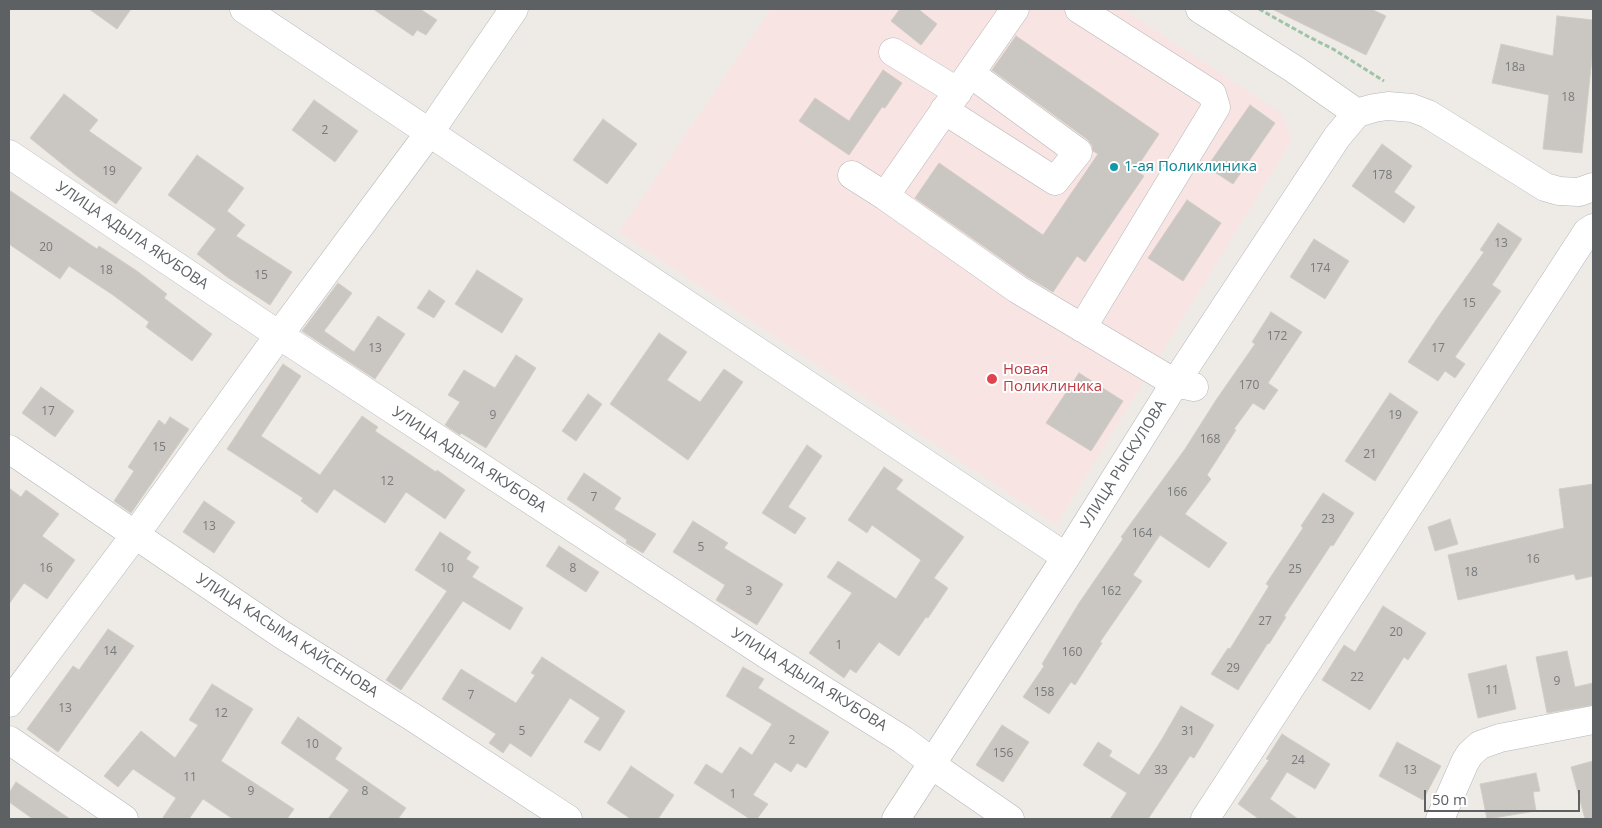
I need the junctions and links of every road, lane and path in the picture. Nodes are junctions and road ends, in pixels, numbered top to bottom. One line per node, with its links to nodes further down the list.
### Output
1 (244, 9): 11 (street)
2 (514, 9): 11 (street)
3 (1015, 9): 9 (street)
4 (1079, 9): 17 (street)
5 (1200, 9): 10 (street)
6 (1260, 9): 8 (path)
7 (893, 52): 9 (street)
8 (1387, 83)
9 (958, 92): 15 (street)
10 (1357, 113): 14 (street); 19 (street, УЛИЦА РЫСКУЛОВА)
11 (429, 133): 18 (street); 22 (street)
12 (9, 154): 18 (street, УЛИЦА АДЫЛА ЯКУБОВА)
13 (852, 175): 15 (street)
14 (1593, 187)
15 (885, 196): 17 (street)
16 (1593, 228): 31 (street)
17 (1082, 328): 19 (street)
18 (279, 335): 21 (street); 26 (street, УЛИЦА АДЫЛА ЯКУБОВА)
19 (1185, 385): 22 (street, УЛИЦА РЫСКУЛОВА)
20 (9, 449): 21 (street, УЛИЦА КАСЫМА КАЙСЕНОВА)
21 (135, 535): 23 (street); 28 (street, УЛИЦА КАСЫМА КАЙСЕНОВА)
22 (1066, 557): 26 (street, УЛИЦА РЫСКУЛОВА)
23 (9, 704)
24 (1593, 720): 32 (street)
25 (10, 744): 27 (street)
26 (932, 762): 29 (street, УЛИЦА РЫСКУЛОВА); 30 (street, УЛИЦА АДЫЛА ЯКУБОВА)
27 (124, 819)
28 (568, 819)
29 (896, 819)
30 (1010, 819)
31 (1205, 819)
32 (1440, 819)

